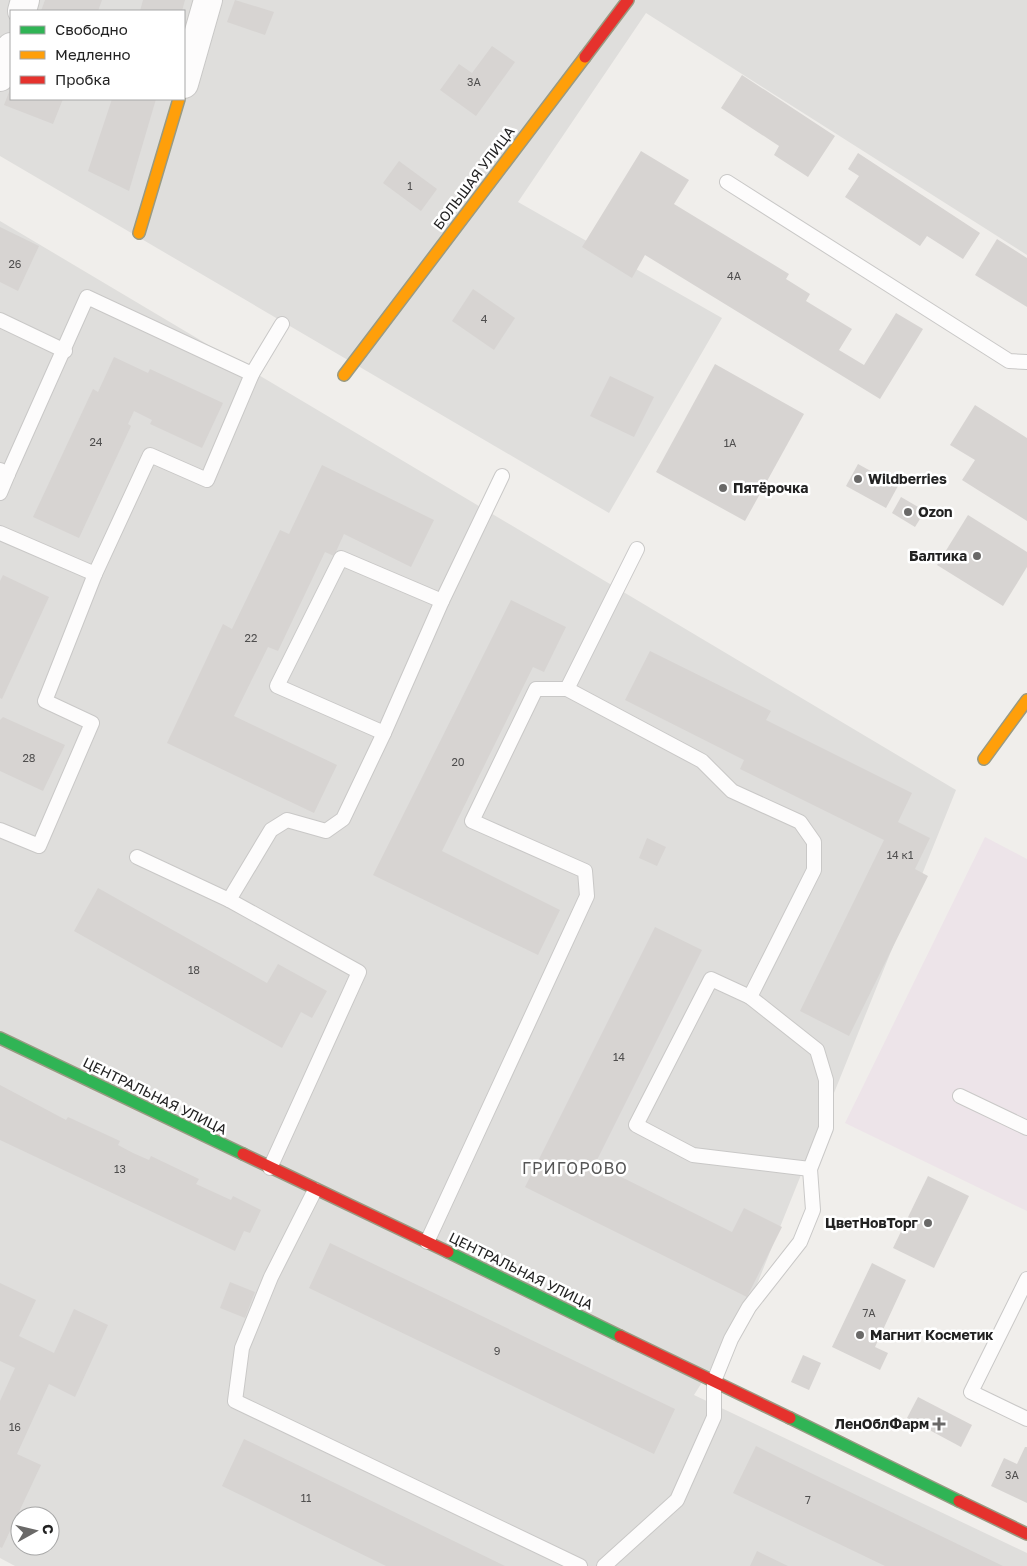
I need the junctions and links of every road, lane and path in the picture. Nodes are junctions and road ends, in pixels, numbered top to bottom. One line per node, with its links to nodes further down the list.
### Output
1 (208, 0): 5 (street)
2 (628, 0): 14 (street, БОЛЬШАЯ УЛИЦА)
3 (10, 50): 4 (street)
4 (0, 77)
5 (185, 80)
6 (179, 100): 8 (street)
7 (727, 182): 12 (lane)
8 (139, 233)
9 (0, 320): 11 (lane)
10 (282, 324): 13 (lane)
11 (65, 351): 13 (lane); 15 (lane)
12 (1027, 362)
13 (252, 374): 20 (lane)
14 (344, 375)
15 (4, 472): 17 (lane)
16 (502, 476): 21 (lane)
17 (0, 493)
18 (0, 533): 20 (lane)
19 (637, 549): 22 (lane)
20 (96, 574): 26 (lane)
21 (442, 601): 24 (lane); 24 (lane)
22 (567, 688): 29 (lane); 36 (lane)
23 (1027, 700): 25 (street)
24 (384, 733): 28 (lane)
25 (984, 759)
26 (0, 830)
27 (137, 857): 28 (lane)
28 (229, 900): 33 (lane)
29 (750, 998): 34 (lane); 34 (lane)
30 (0, 1038): 33 (street, ЦЕНТРАЛЬНАЯ УЛИЦА)
31 (960, 1096): 32 (lane)
32 (1027, 1128)
33 (270, 1168): 35 (street, ЦЕНТРАЛЬНАЯ УЛИЦА)
34 (810, 1169): 38 (lane)
35 (315, 1190): 36 (street, ЦЕНТРАЛЬНАЯ УЛИЦА); 41 (lane)
36 (427, 1242): 38 (street, ЦЕНТРАЛЬНАЯ УЛИЦА)
37 (1027, 1279): 39 (lane)
38 (714, 1381): 40 (street, ЦЕНТРАЛЬНАЯ УЛИЦА); 42 (lane)
39 (1027, 1419)
40 (1027, 1534)
41 (580, 1566)
42 (604, 1566)

